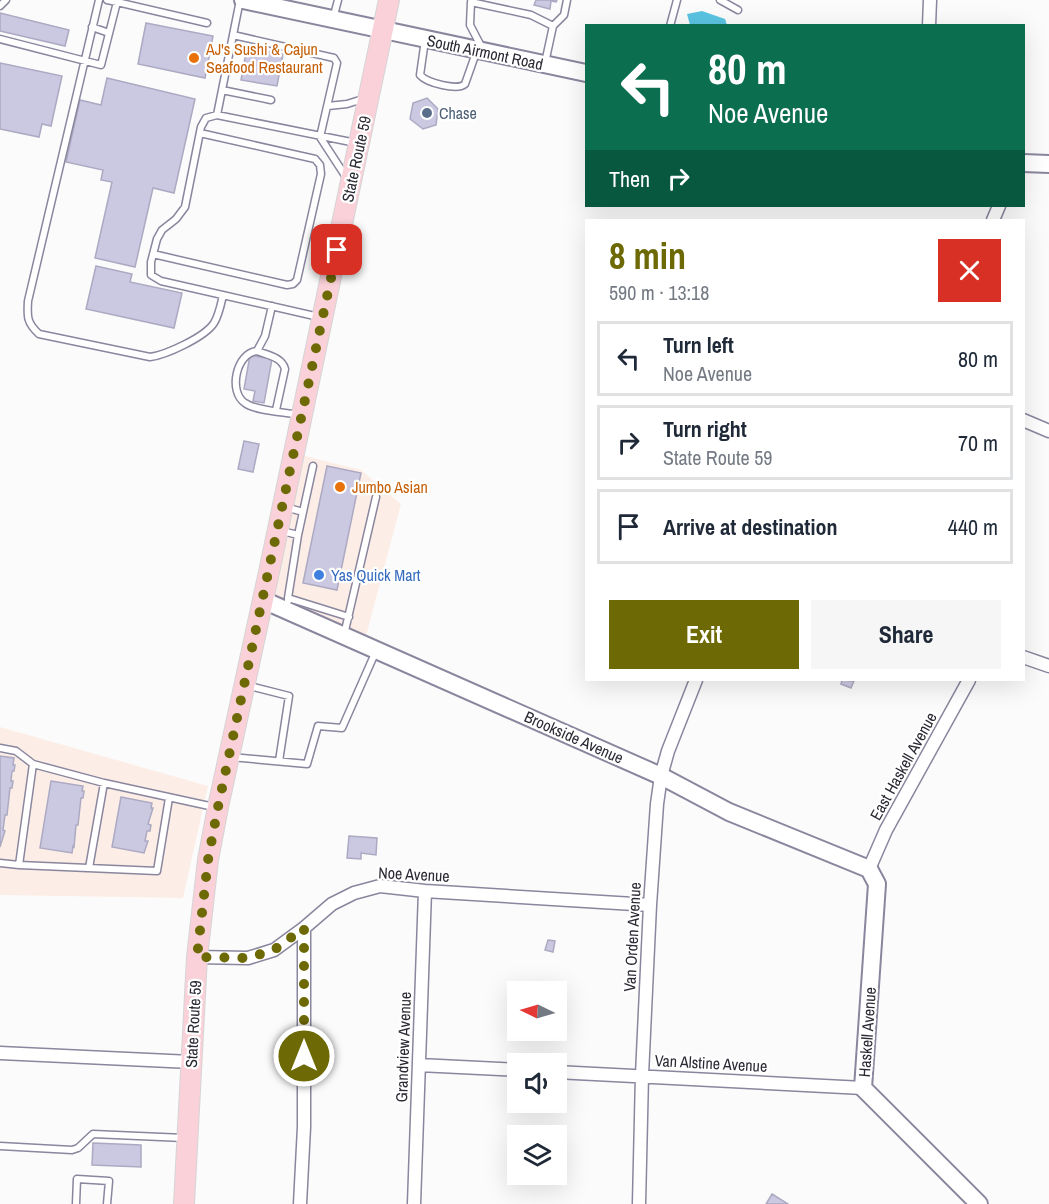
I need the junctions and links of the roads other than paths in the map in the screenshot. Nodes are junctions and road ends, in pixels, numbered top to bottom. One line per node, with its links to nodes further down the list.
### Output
1 (6, 0): 13 (lane)
2 (99, 0): 20 (lane)
3 (107, 0): 11 (lane)
4 (242, 0): 12 (street, South Airmont Road); 23 (lane)
5 (338, 0): 15 (lane)
6 (389, 0): 21 (main road, State Route 59)
7 (567, 0): 19 (lane)
8 (677, 0): 17 (lane)
9 (720, 0): 14 (lane)
10 (930, 0): 18 (street)
11 (117, 2): 16 (lane); 22 (lane)
12 (270, 3): 15 (street, South Airmont Road)
13 (0, 6)
14 (738, 10)
15 (333, 20): 21 (street, South Airmont Road)
16 (207, 23)
17 (671, 24)
18 (929, 24)
19 (554, 26): 26 (lane); 28 (lane)
20 (92, 27): 22 (lane); 27 (lane)
21 (383, 31): 25 (street, South Airmont Road); 31 (main road, State Route 59)
22 (110, 33): 27 (lane)
23 (233, 35): 30 (lane); 33 (lane)
24 (0, 39): 27 (lane)
25 (425, 40): 26 (street, South Airmont Road); 26 (lane)
26 (481, 51): 28 (street, South Airmont Road)
27 (83, 61): 42 (lane)
28 (545, 64): 29 (street, South Airmont Road)
29 (585, 73)
30 (222, 90): 32 (lane); 34 (lane)
31 (369, 97): 33 (lane); 37 (main road, State Route 59)
32 (271, 100)
33 (328, 106): 36 (lane)
34 (217, 115): 35 (lane); 36 (lane)
35 (200, 133): 41 (lane); 41 (lane)
36 (320, 137): 37 (lane); 40 (lane)
37 (359, 143): 40 (main road, State Route 59)
38 (1025, 164): 39 (street)
39 (1049, 164)
40 (351, 183): 44 (main road, State Route 59)
41 (153, 254): 42 (lane)
42 (223, 295): 43 (lane)
43 (272, 306): 44 (lane); 45 (lane)
44 (322, 318): 47 (main road, State Route 59)
45 (256, 351): 46 (lane); 46 (lane)
46 (276, 410): 47 (lane)
47 (302, 416): 52 (main road, State Route 59)
48 (1025, 421): 49 (street)
49 (1049, 431)
50 (313, 466): 53 (lane)
51 (376, 497): 58 (lane)
52 (283, 506): 53 (lane); 54 (main road, State Route 59)
53 (303, 512): 55 (lane)
54 (278, 530): 55 (lane); 56 (main road, State Route 59)
55 (298, 535): 57 (lane)
56 (263, 600): 57 (street, Brookside Avenue); 65 (main road, State Route 59)
57 (287, 604): 58 (lane); 59 (street, Brookside Avenue)
58 (349, 617): 59 (lane)
59 (344, 636): 60 (street, Brookside Avenue)
60 (376, 650): 68 (lane); 70 (street, Brookside Avenue)
61 (1025, 658): 62 (street)
62 (1049, 666)
63 (696, 681): 70 (street, Van Orden Avenue)
64 (968, 681): 77 (street, East Haskell Avenue)
65 (244, 685): 67 (main road, State Route 59); 68 (lane)
66 (0, 748): 69 (lane)
67 (228, 757): 68 (lane); 73 (main road, State Route 59)
68 (279, 761)
69 (33, 764): 71 (lane); 75 (lane)
70 (661, 776): 77 (street, Brookside Avenue); 79 (street, Van Orden Avenue)
71 (104, 783): 72 (lane); 76 (lane)
72 (169, 798): 73 (lane); 76 (lane)
73 (218, 807): 81 (main road, State Route 59)
74 (0, 863): 75 (lane)
75 (19, 865): 76 (lane)
76 (90, 868)
77 (869, 869): 88 (street, Haskell Avenue)
78 (425, 891): 79 (street, Noe Avenue); 80 (street, Noe Avenue); 84 (street, Grandview Avenue)
79 (650, 905): 87 (street, Van Orden Avenue)
80 (304, 928): 81 (street, Noe Avenue); 94 (street)
81 (197, 957): 83 (main road, State Route 59)
82 (0, 1053): 83 (street)
83 (191, 1062): 89 (main road, State Route 59)
84 (419, 1065): 85 (street); 95 (street, Grandview Avenue)
85 (507, 1069)
86 (567, 1072): 87 (street, Van Alstine Avenue)
87 (642, 1075): 88 (street, Van Alstine Avenue); 96 (street, Van Orden Avenue)
88 (863, 1088): 97 (street, Haskell Avenue)
89 (188, 1138): 90 (lane); 93 (main road, State Route 59)
90 (0, 1146)
91 (76, 1204): 92 (lane)
92 (107, 1204)
93 (184, 1204)
94 (300, 1204)
95 (414, 1204)
96 (639, 1204)
97 (979, 1204)

